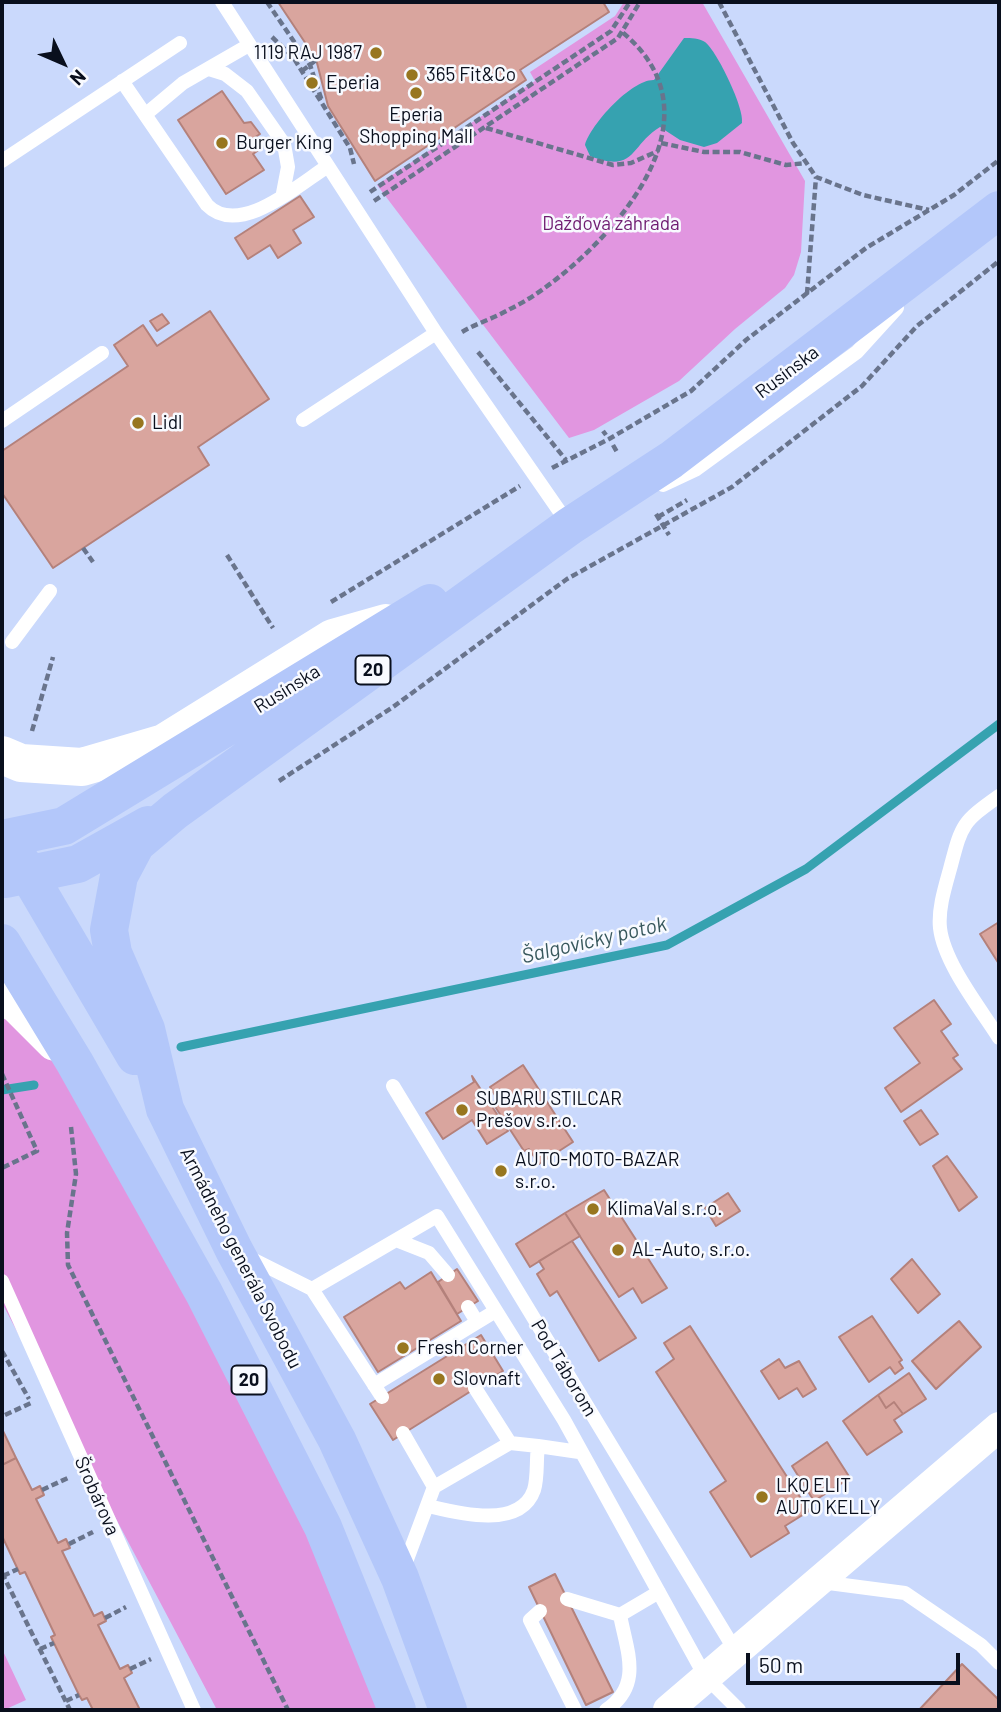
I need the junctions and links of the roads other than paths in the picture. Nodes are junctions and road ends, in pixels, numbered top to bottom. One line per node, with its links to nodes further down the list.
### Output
1 (222, 2): 3 (lane)
2 (180, 43): 5 (lane)
3 (250, 45): 4 (lane); 8 (lane)
4 (209, 69): 6 (lane); 9 (lane)
5 (122, 81): 6 (lane); 7 (lane)
6 (146, 114): 9 (lane)
7 (2, 161)
8 (328, 166): 9 (lane); 11 (lane)
9 (284, 193)
10 (999, 209): 15 (main road, Rusínska / 20)
11 (436, 333): 13 (lane); 15 (lane)
12 (102, 353): 14 (lane)
13 (303, 420)
14 (2, 421)
15 (570, 526): 17 (main road, Rusínska / 20); 21 (main road, Rusínska / 20)
16 (50, 590): 18 (lane)
17 (401, 619): 19 (street); 22 (main road, Rusínska / 20)
18 (12, 642)
19 (16, 746)
20 (999, 796): 26 (lane)
21 (175, 811): 23 (main road); 29 (main road, Armádneho generála Svobodu / 20)
22 (3, 836): 23 (main road)
23 (15, 877): 29 (main road)
24 (2, 943): 27 (main road, 20)
25 (2, 995): 27 (street)
26 (999, 1038)
27 (75, 1063): 56 (main road, 20)
28 (393, 1086): 52 (lane, Pod Táborom)
29 (165, 1109): 31 (main road, Armádneho generála Svobodu / 20)
30 (396, 1240): 32 (lane); 33 (lane); 36 (lane)
31 (234, 1250): 33 (lane); 46 (main road, Armádneho generála Svobodu / 20)
32 (448, 1275)
33 (312, 1289): 37 (lane)
34 (4, 1291): 55 (lane, Šrobárova)
35 (468, 1307): 37 (lane)
36 (494, 1312): 37 (lane); 43 (lane)
37 (477, 1322)
38 (475, 1388): 41 (lane)
39 (999, 1427): 47 (street)
40 (403, 1433): 44 (lane)
41 (510, 1444): 42 (lane); 44 (lane)
42 (538, 1446): 43 (lane); 45 (lane)
43 (579, 1452): 48 (lane)
44 (434, 1487): 45 (lane)
45 (428, 1506): 46 (lane)
46 (400, 1578): 57 (main road, Armádneho generála Svobodu / 20)
47 (816, 1581): 52 (street); 53 (lane)
48 (659, 1592): 51 (lane); 54 (lane)
49 (567, 1599): 51 (lane)
50 (540, 1611): 58 (lane)
51 (620, 1615): 59 (lane)
52 (735, 1650): 54 (street)
53 (999, 1663)
54 (705, 1676): 60 (street); 61 (lane)
55 (194, 1710)
56 (397, 1710)
57 (448, 1710)
58 (575, 1710)
59 (606, 1710)
60 (668, 1710)
61 (739, 1710)

